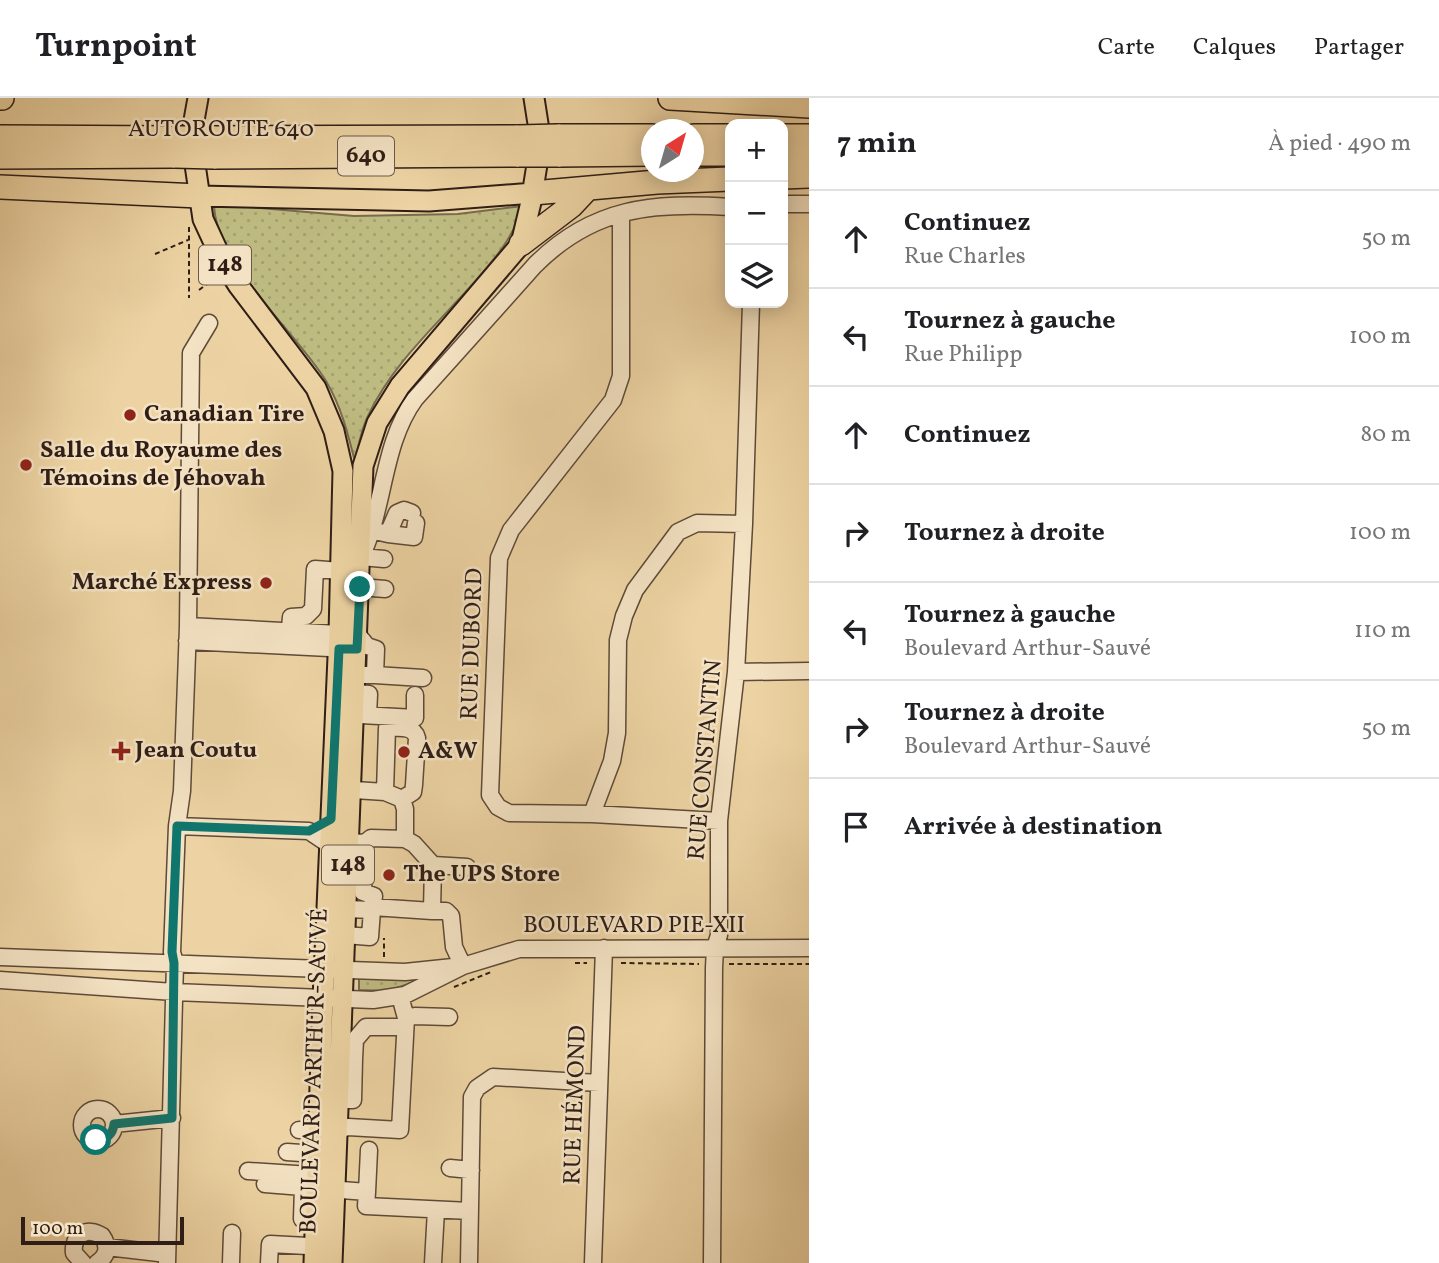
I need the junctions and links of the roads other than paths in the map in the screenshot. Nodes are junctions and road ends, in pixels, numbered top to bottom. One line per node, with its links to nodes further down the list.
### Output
1 (198, 98): 25 (main road, BOULEVARD ARTHUR-SAUVÉ / 148)
2 (534, 98): 24 (main road, BOULEVARD ARTHUR-SAUVÉ / 148)
3 (670, 98): 4 (highway)
4 (809, 106)
5 (704, 136): 6 (highway)
6 (725, 136)
7 (788, 136): 8 (highway)
8 (809, 136)
9 (0, 137): 12 (highway, AUTOROUTE 640 / 640)
10 (641, 137): 11 (highway, AUTOROUTE 640 / 640)
11 (558, 146): 12 (highway, AUTOROUTE 640 / 640, bridge); 13 (highway, AUTOROUTE 640 / 640)
12 (175, 147): 18 (highway, AUTOROUTE 640 / 640)
13 (641, 153)
14 (704, 154): 15 (highway)
15 (725, 154)
16 (788, 154): 17 (highway)
17 (809, 154)
18 (0, 157)
19 (809, 176): 20 (highway)
20 (788, 177)
21 (725, 178): 23 (highway)
22 (0, 187): 25 (highway)
23 (587, 189): 24 (highway); 30 (highway)
24 (533, 193): 25 (main road); 30 (main road, BOULEVARD ARTHUR-SAUVÉ / 148)
25 (199, 196): 37 (main road, BOULEVARD ARTHUR-SAUVÉ / 148)
26 (788, 204): 27 (street)
27 (809, 204)
28 (725, 207): 29 (street)
29 (621, 214): 34 (street); 52 (street, RUE DUBORD)
30 (521, 244): 34 (main road, BOULEVARD ARTHUR-SAUVÉ / 148)
31 (751, 308): 33 (street, RUE CONSTANTIN)
32 (209, 323): 40 (street)
33 (744, 524): 44 (street, RUE CONSTANTIN); 52 (street)
34 (374, 531): 34 (street); 35 (main road, BOULEVARD ARTHUR-SAUVÉ / 148)
35 (361, 557): 36 (street); 38 (main road, BOULEVARD ARTHUR-SAUVÉ / 148)
36 (384, 559)
37 (341, 571): 41 (street); 42 (main road, BOULEVARD ARTHUR-SAUVÉ / 148)
38 (360, 587): 39 (street); 42 (main road, BOULEVARD ARTHUR-SAUVÉ / 148)
39 (385, 589)
40 (187, 634): 41 (street); 55 (street)
41 (289, 639): 42 (street)
42 (352, 642): 46 (main road, BOULEVARD ARTHUR-SAUVÉ / 148); 48 (main road, BOULEVARD ARTHUR-SAUVÉ / 148)
43 (809, 671): 44 (street)
44 (737, 672): 54 (street, RUE CONSTANTIN)
45 (423, 678): 46 (street)
46 (362, 681): 48 (main road, BOULEVARD ARTHUR-SAUVÉ / 148)
47 (415, 695): 48 (street)
48 (353, 714): 49 (main road, BOULEVARD ARTHUR-SAUVÉ / 148)
49 (342, 789): 50 (street); 53 (main road, BOULEVARD ARTHUR-SAUVÉ / 148)
50 (385, 792): 51 (street); 51 (street)
51 (402, 799): 57 (street)
52 (592, 814): 54 (street, RUE DUBORD)
53 (340, 820): 56 (street); 58 (main road, BOULEVARD ARTHUR-SAUVÉ / 148)
54 (719, 821): 67 (street, RUE CONSTANTIN)
55 (177, 826): 56 (street); 70 (street)
56 (309, 831): 58 (street)
57 (405, 839): 58 (street); 59 (street)
58 (348, 843): 61 (main road, BOULEVARD ARTHUR-SAUVÉ / 148); 72 (main road, BOULEVARD ARTHUR-SAUVÉ / 148)
59 (433, 865): 60 (street); 64 (street)
60 (467, 866)
61 (355, 889): 62 (street); 63 (main road, BOULEVARD ARTHUR-SAUVÉ / 148)
62 (373, 908): 63 (street); 64 (street); 65 (street)
63 (346, 909): 65 (main road, BOULEVARD ARTHUR-SAUVÉ / 148)
64 (432, 911): 71 (street)
65 (345, 935): 72 (main road, BOULEVARD ARTHUR-SAUVÉ / 148)
66 (604, 948): 67 (street, BOULEVARD PIE-XII); 71 (street, BOULEVARD PIE-XII); 80 (street, RUE HÉMOND)
67 (715, 948): 68 (street, BOULEVARD PIE-XII); 107 (street, RUE CONSTANTIN)
68 (809, 948)
69 (0, 957): 70 (street, BOULEVARD PIE-XII)
70 (174, 963): 72 (street, BOULEVARD PIE-XII); 74 (street)
71 (463, 966): 72 (street, BOULEVARD PIE-XII); 75 (street, BOULEVARD PIE-XII)
72 (334, 970): 76 (main road, BOULEVARD ARTHUR-SAUVÉ / 148)
73 (0, 980): 74 (street, BOULEVARD PIE-XII)
74 (174, 992): 76 (street, BOULEVARD PIE-XII); 82 (street)
75 (400, 996): 76 (street, BOULEVARD PIE-XII); 78 (street)
76 (332, 999): 79 (main road, BOULEVARD ARTHUR-SAUVÉ / 148); 81 (main road, BOULEVARD ARTHUR-SAUVÉ / 148)
77 (449, 1017): 78 (street)
78 (405, 1023): 79 (street); 81 (street)
79 (347, 1049): 81 (main road, BOULEVARD ARTHUR-SAUVÉ / 148)
80 (599, 1083): 88 (street); 106 (street, RUE HÉMOND)
81 (329, 1116): 86 (main road, BOULEVARD ARTHUR-SAUVÉ / 148)
82 (172, 1118): 83 (street); 99 (street)
83 (114, 1124)
84 (369, 1150): 92 (street)
85 (287, 1152): 86 (street)
86 (327, 1154): 90 (main road, BOULEVARD ARTHUR-SAUVÉ / 148)
87 (450, 1168): 88 (street)
88 (471, 1170): 94 (street)
89 (248, 1171): 90 (street)
90 (322, 1183): 91 (street); 92 (street); 95 (main road, BOULEVARD ARTHUR-SAUVÉ / 148); 95 (street)
91 (265, 1184)
92 (367, 1192): 93 (street)
93 (436, 1210): 94 (street); 104 (street)
94 (470, 1211): 105 (street)
95 (325, 1220): 98 (main road, BOULEVARD ARTHUR-SAUVÉ / 148)
96 (232, 1233): 102 (street)
97 (107, 1247): 99 (street); 100 (street); 101 (street)
98 (323, 1255): 103 (street)
99 (167, 1258)
100 (83, 1263)
101 (97, 1263)
102 (231, 1263)
103 (270, 1263)
104 (433, 1263)
105 (469, 1263)
106 (593, 1263)
107 (712, 1263)

